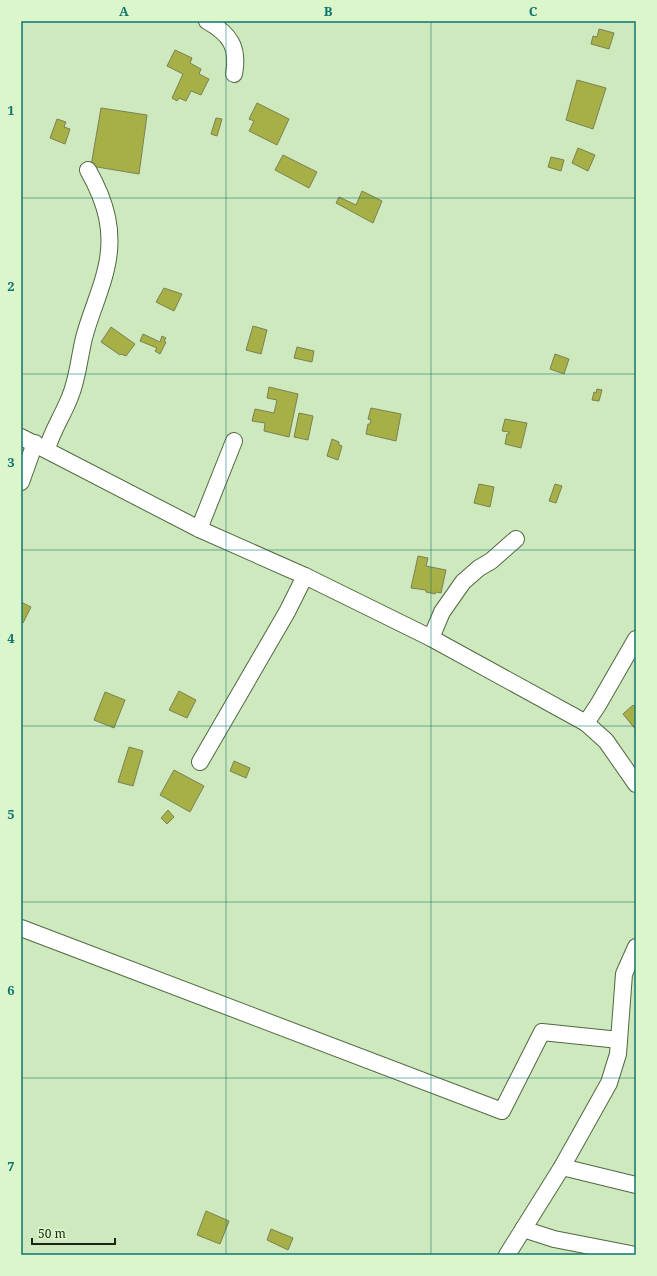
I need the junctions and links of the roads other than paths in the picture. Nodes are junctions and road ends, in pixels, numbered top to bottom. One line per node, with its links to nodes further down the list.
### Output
1 (207, 21): 2 (street)
2 (234, 74)
3 (88, 170): 5 (street)
4 (234, 441): 7 (street)
5 (34, 443): 6 (street); 7 (street)
6 (21, 482)
7 (199, 529): 9 (street)
8 (516, 539): 10 (street)
9 (305, 576): 10 (street); 13 (street)
10 (431, 638): 12 (street)
11 (636, 639): 12 (street)
12 (586, 722): 14 (street)
13 (200, 762)
14 (636, 784)
15 (21, 928): 17 (street)
16 (636, 947): 17 (street)
17 (619, 1040): 18 (street)
18 (562, 1167): 19 (street); 20 (street)
19 (636, 1185)
20 (523, 1229): 21 (street); 22 (street)
21 (507, 1255)
22 (636, 1255)

